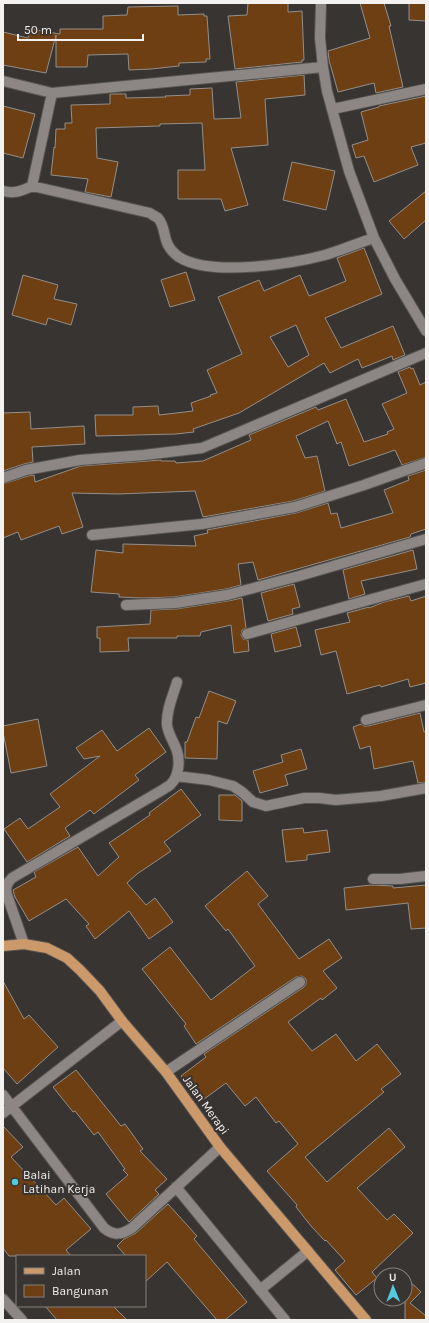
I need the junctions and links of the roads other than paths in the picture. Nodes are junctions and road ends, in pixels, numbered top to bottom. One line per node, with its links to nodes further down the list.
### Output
1 (324, 4): 2 (street)
2 (323, 67): 5 (street); 6 (street)
3 (3, 81): 5 (street)
4 (426, 89): 6 (street)
5 (52, 93): 7 (street)
6 (333, 109): 9 (street)
7 (32, 186): 8 (street); 9 (street)
8 (3, 191)
9 (374, 238): 10 (street)
10 (426, 330)
11 (426, 353): 13 (street)
12 (426, 463): 14 (street)
13 (3, 478)
14 (92, 535)
15 (426, 539): 17 (street)
16 (426, 584): 18 (street)
17 (126, 605)
18 (247, 634)
19 (177, 682): 22 (street)
20 (426, 705): 21 (street)
21 (366, 720)
22 (176, 776): 23 (street); 26 (street)
23 (426, 788)
24 (426, 876): 25 (street)
25 (373, 879)
26 (24, 944): 27 (main road, Jalan Merapi); 29 (main road, Jalan Merapi)
27 (3, 946)
28 (300, 982): 30 (street)
29 (122, 1021): 30 (main road, Jalan Merapi); 32 (street)
30 (166, 1072): 34 (main road, Jalan Merapi)
31 (3, 1095): 32 (street)
32 (11, 1106): 33 (street); 35 (street)
33 (3, 1113)
34 (220, 1147): 35 (street); 36 (main road, Jalan Merapi)
35 (176, 1187): 37 (street)
36 (308, 1251): 37 (street); 41 (main road, Jalan Merapi)
37 (260, 1290): 40 (street)
38 (3, 1299): 39 (street)
39 (22, 1320)
40 (285, 1320)
41 (366, 1320)

